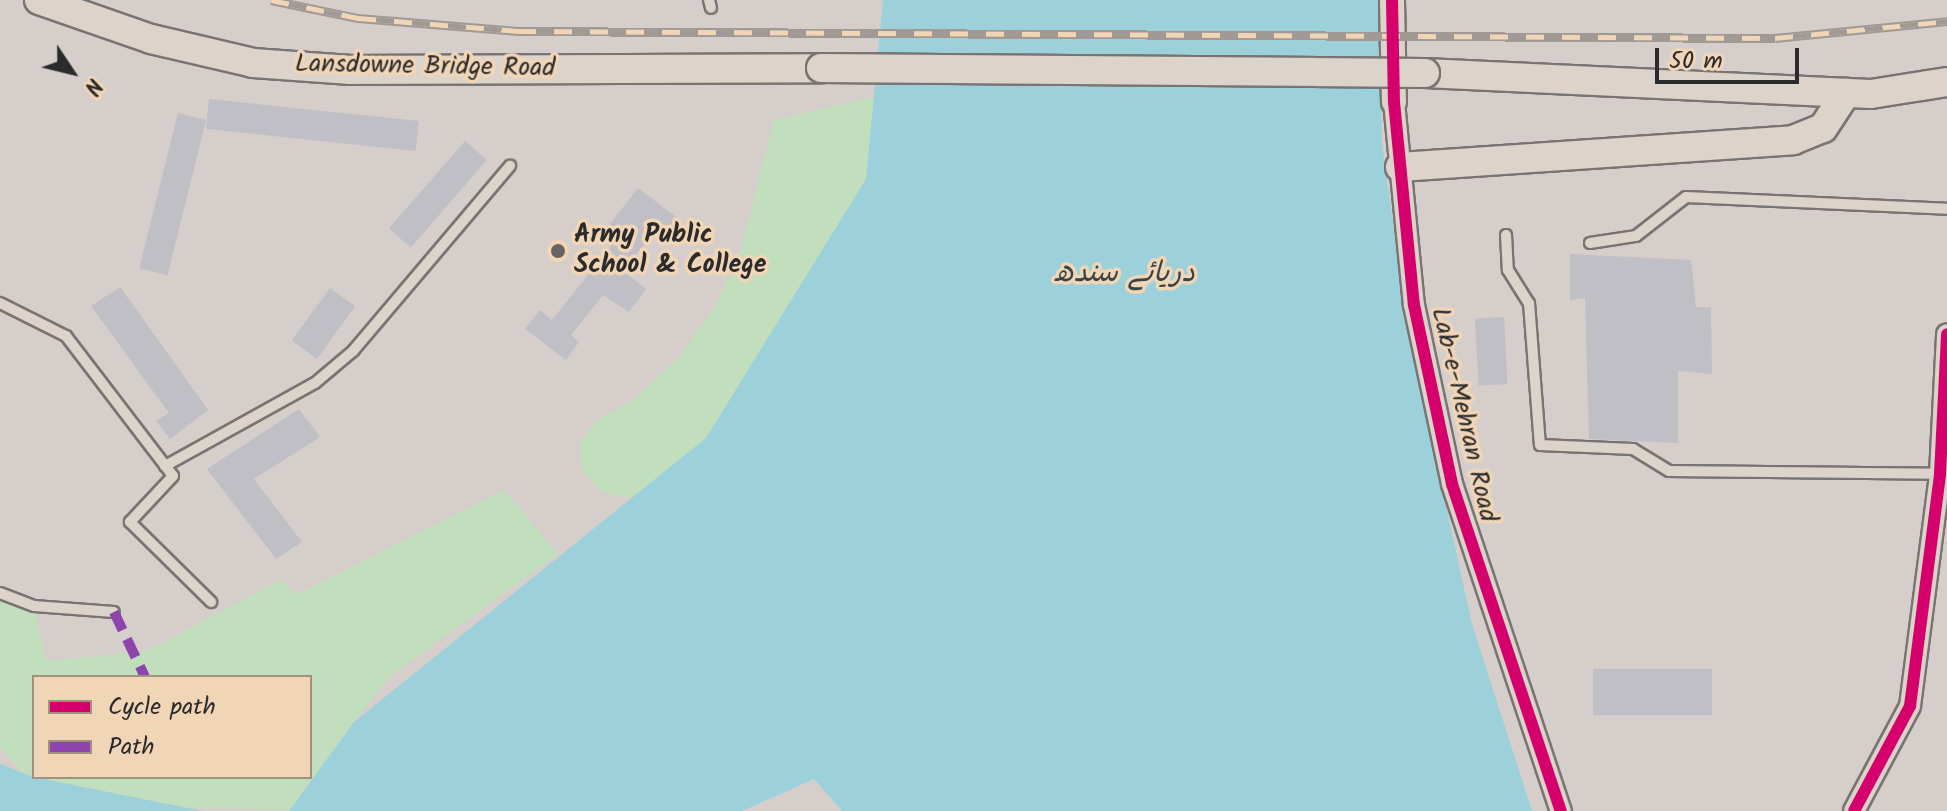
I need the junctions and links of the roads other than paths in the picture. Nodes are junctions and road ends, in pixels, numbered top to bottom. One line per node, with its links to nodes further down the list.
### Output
1 (39, 0): 4 (main road, Lansdowne Bridge Road, bridge)
2 (1392, 7): 5 (street, Lab-e-Mehran Road)
3 (1947, 82): 4 (main road, Lansdowne Bridge Road)
4 (1846, 93): 7 (main road)
5 (1394, 102): 7 (street, Lab-e-Mehran Road)
6 (510, 166): 13 (lane)
7 (1400, 167): 19 (street, Lab-e-Mehran Road)
8 (1947, 209): 10 (lane)
9 (1506, 235): 14 (lane)
10 (1590, 243)
11 (0, 303): 13 (lane)
12 (1947, 334): 14 (street)
13 (165, 466): 16 (lane)
14 (1940, 474): 18 (street)
15 (0, 593): 17 (lane)
16 (211, 602)
17 (114, 612)
18 (1867, 808)
19 (1561, 811)

